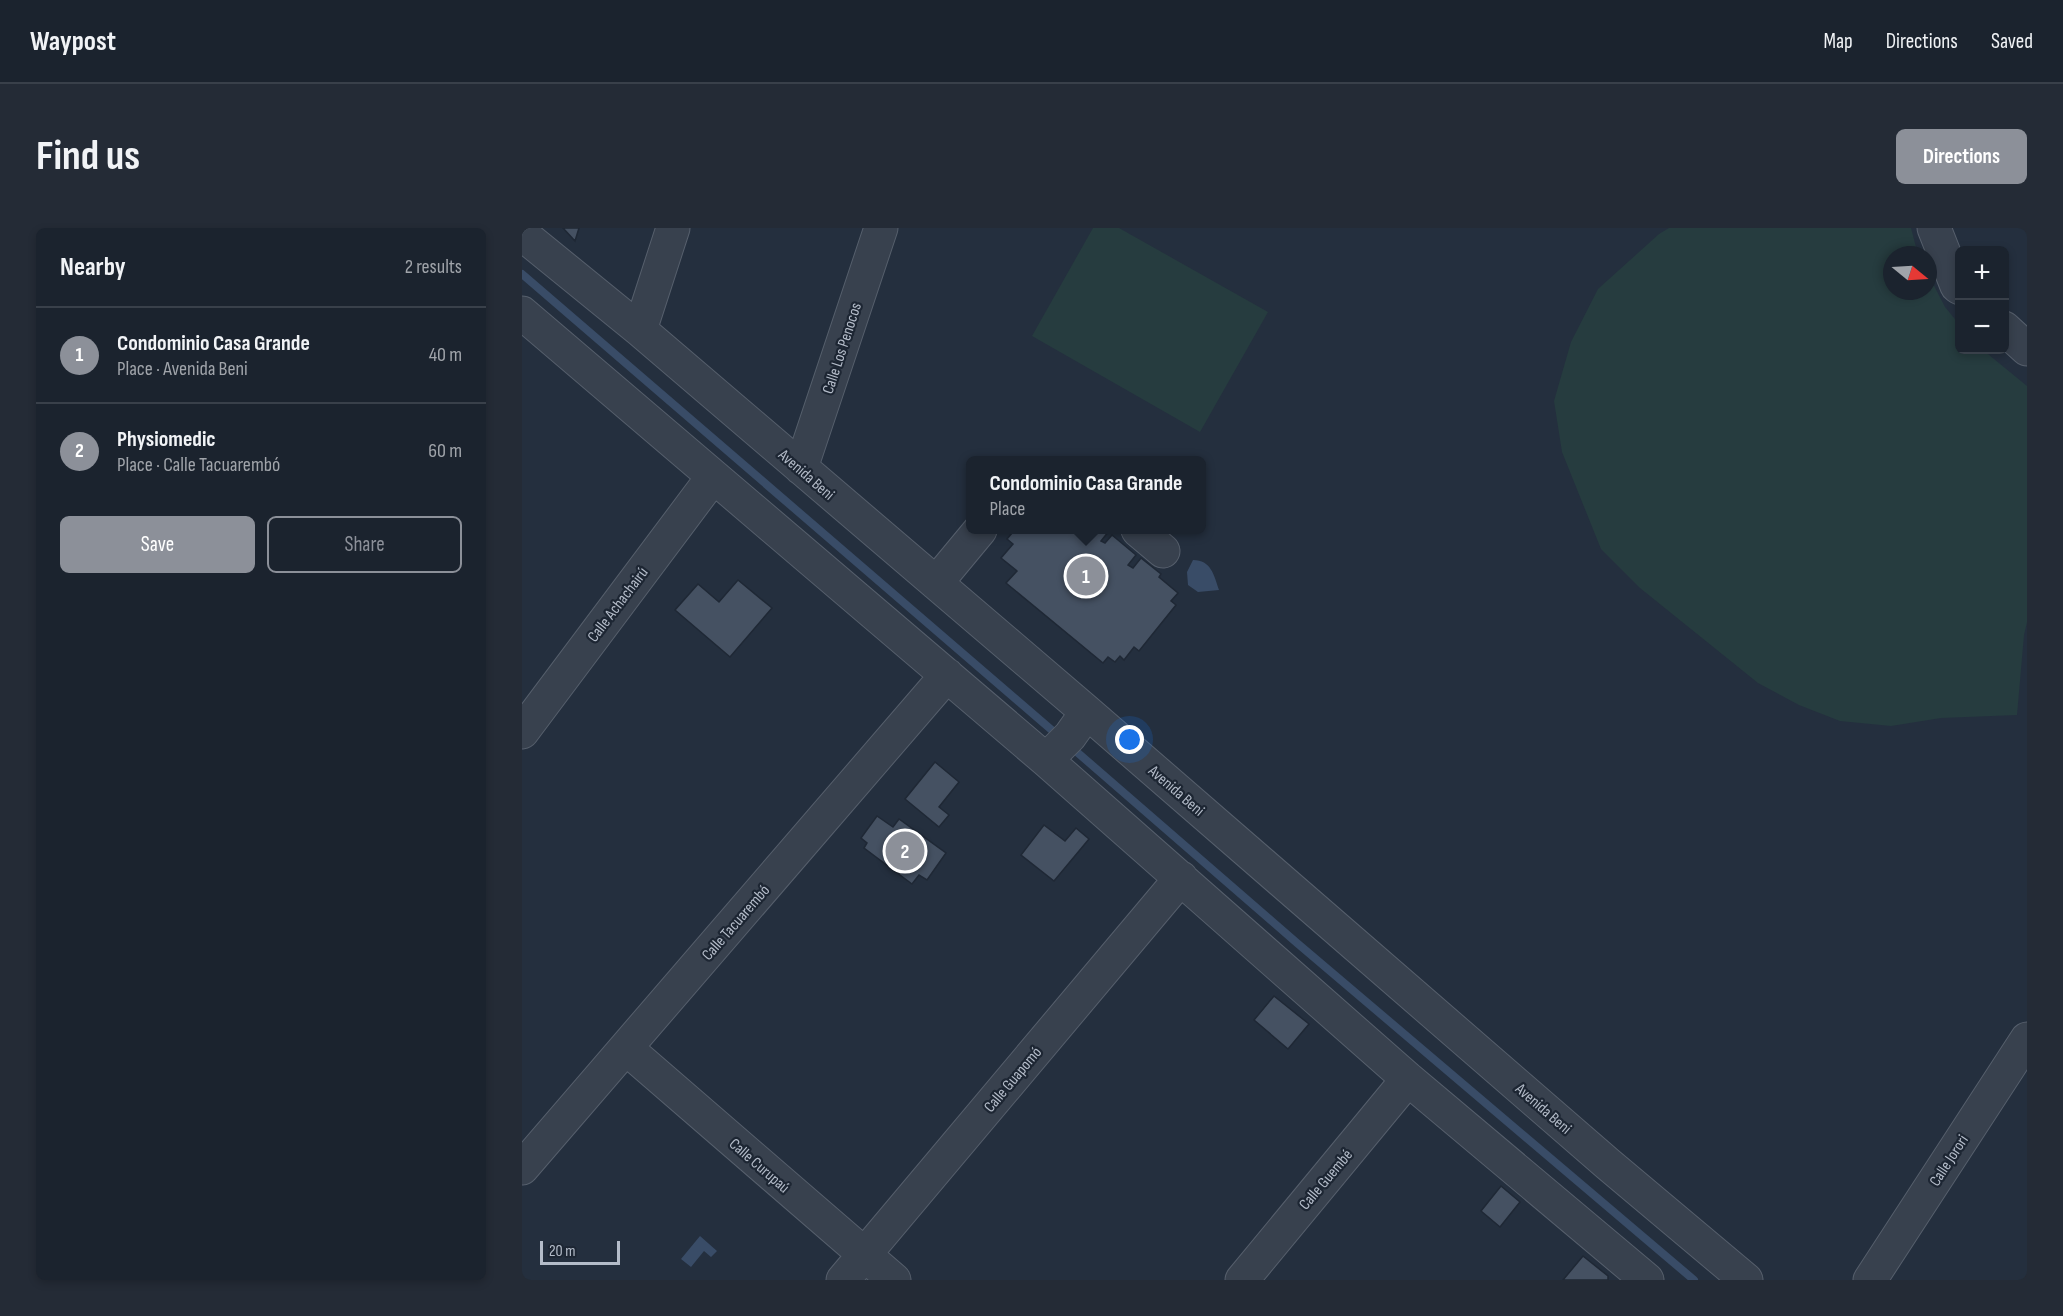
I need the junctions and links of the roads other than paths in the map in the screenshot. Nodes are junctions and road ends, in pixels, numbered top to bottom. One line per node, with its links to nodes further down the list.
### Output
1 (674, 228): 7 (street)
2 (880, 228): 10 (street, Calle Los Penocos)
3 (1934, 228): 5 (street)
4 (522, 234): 7 (street, Avenida Beni)
5 (1955, 280)
6 (522, 313): 11 (street)
7 (640, 330): 10 (street, Avenida Beni)
8 (2009, 333): 9 (street)
9 (2027, 349)
10 (801, 468): 15 (street, Avenida Beni)
11 (713, 477): 16 (street); 18 (street, Calle Achachairú)
12 (977, 534): 15 (street)
13 (1143, 534): 14 (street)
14 (1163, 551)
15 (936, 583): 17 (street, Avenida Beni)
16 (947, 675): 19 (street); 22 (street, Calle Tacuarembó)
17 (1087, 712): 19 (street); 30 (street, Avenida Beni)
18 (522, 732)
19 (1046, 760): 20 (street)
20 (1181, 878): 23 (street); 25 (street, Calle Guapomó)
21 (2027, 1039): 31 (street, Calle Jorori)
22 (627, 1049): 24 (street, Calle Tacuarembó); 25 (street, Calle Curupaú)
23 (1408, 1078): 28 (street, Calle Guembé); 29 (street)
24 (522, 1168)
25 (864, 1255): 26 (street, Calle Guapomó); 27 (street, Calle Curupaú)
26 (843, 1280)
27 (894, 1280)
28 (1242, 1280)
29 (1647, 1280)
30 (1746, 1280)
31 (1870, 1280)

